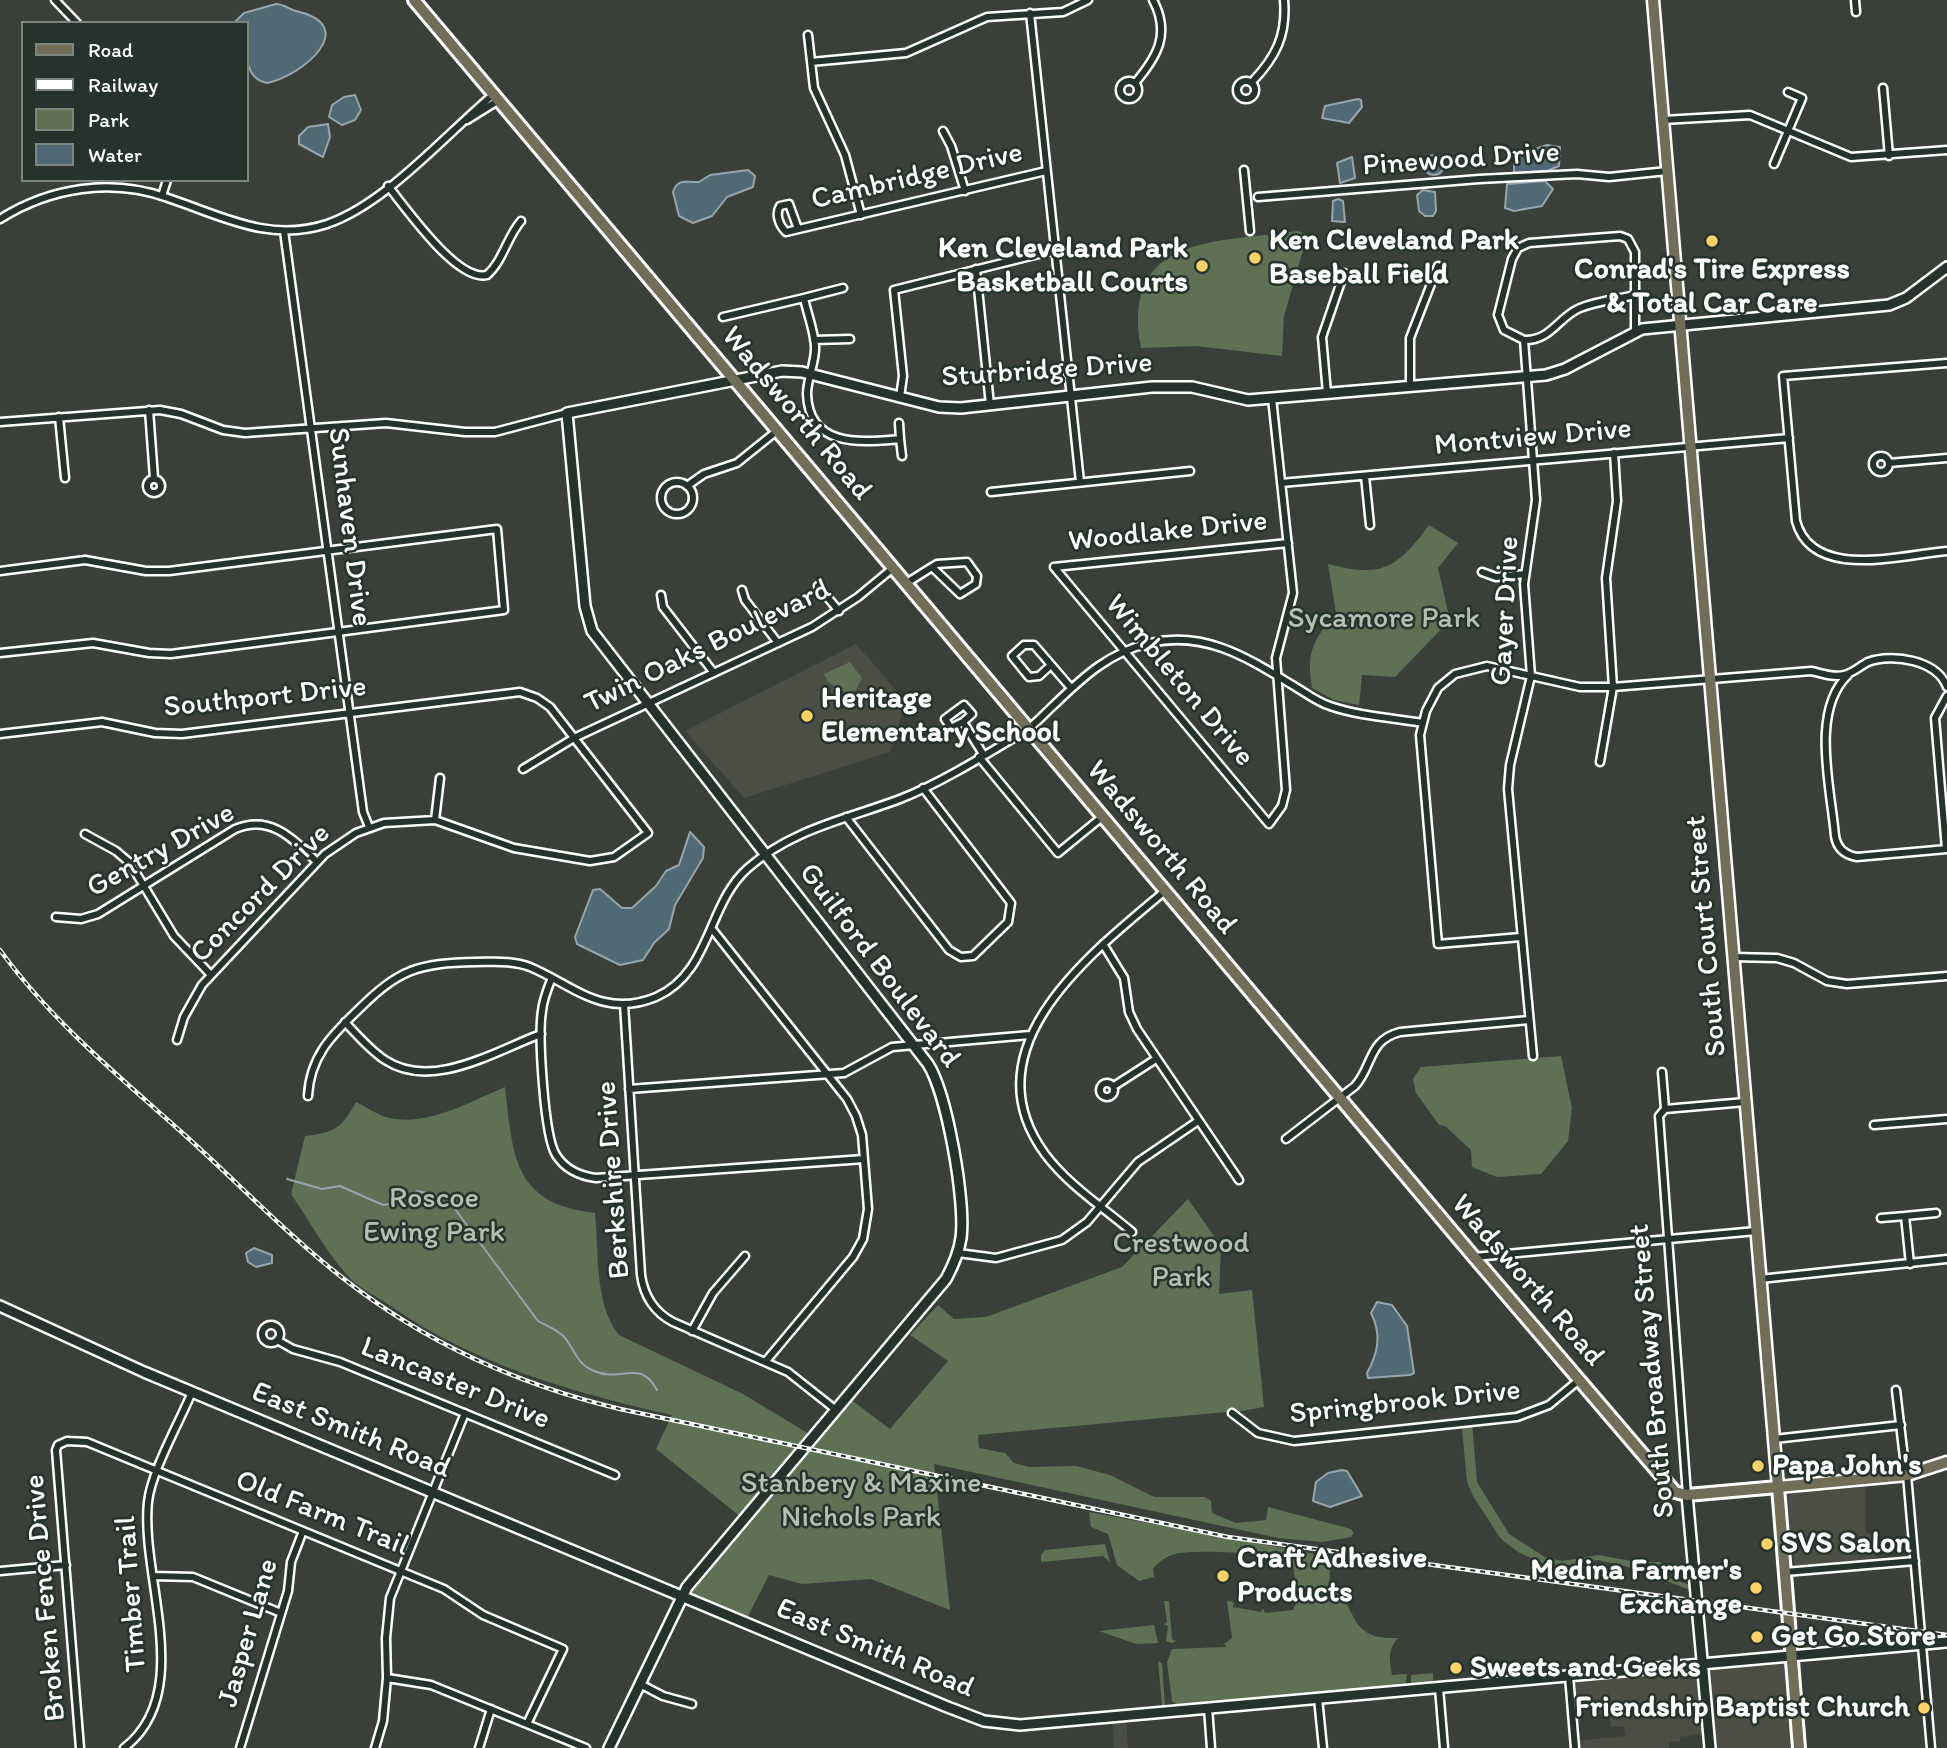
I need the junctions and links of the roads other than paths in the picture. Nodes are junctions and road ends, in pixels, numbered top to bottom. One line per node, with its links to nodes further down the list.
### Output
1 (55, 0): 10 (street)
2 (414, 0): 17 (highway, Wadsworth Road)
3 (1088, 0): 9 (street)
4 (1153, 0): 14 (street)
5 (1284, 0): 13 (street)
6 (1653, 0): 18 (main road, South Court Street)
7 (1855, 0): 8 (street)
8 (1856, 12)
9 (1030, 13): 12 (street); 25 (street)
10 (75, 21)
11 (808, 35): 12 (street)
12 (811, 62): 34 (street)
13 (1252, 82)
14 (1135, 83)
15 (1884, 88): 22 (street)
16 (1788, 92): 20 (street)
17 (496, 97): 28 (street); 57 (highway, Wadsworth Road)
18 (1663, 120): 20 (street); 26 (main road, South Court Street)
19 (943, 131): 29 (street)
20 (1788, 131): 22 (street); 23 (street)
21 (1947, 150): 22 (street)
22 (1889, 156)
23 (1774, 164)
24 (1244, 170): 30 (street)
25 (1046, 171): 29 (street, Cambridge Drive); 40 (street)
26 (1667, 171): 32 (street, Pinewood Drive); 49 (main road, South Court Street)
27 (166, 182): 31 (street)
28 (388, 186): 36 (street); 39 (street)
29 (965, 191): 34 (street, Cambridge Drive)
30 (1247, 193): 32 (street, Pinewood Drive); 33 (street)
31 (162, 196): 35 (street); 39 (street)
32 (1258, 197): 33 (street)
33 (1248, 204): 38 (street)
34 (861, 215): 37 (street, Cambridge Drive)
35 (0, 219)
36 (521, 221)
37 (798, 229): 37 (street, Cambridge Drive)
38 (1250, 230)
39 (284, 231): 69 (street, Sunhaven Drive)
40 (1055, 250): 43 (street); 60 (street)
41 (1438, 266): 58 (street)
42 (1947, 267): 49 (street, Sturbridge Drive)
43 (976, 269): 61 (street); 63 (street)
44 (1344, 273): 59 (street)
45 (843, 288): 47 (street)
46 (1635, 295): 50 (street); 53 (street); 53 (street)
47 (804, 298): 48 (street); 52 (street)
48 (723, 317)
49 (1680, 325): 50 (street, Sturbridge Drive); 73 (main road, South Court Street)
50 (1635, 331): 56 (street, Sturbridge Drive)
51 (849, 339): 52 (street)
52 (814, 340): 55 (street)
53 (1524, 340): 56 (street, Gayer Drive)
54 (1947, 363): 71 (street)
55 (810, 374): 57 (street, Sturbridge Drive); 61 (street, Sturbridge Drive); 72 (street)
56 (1525, 376): 58 (street, Sturbridge Drive); 77 (street, Gayer Drive)
57 (735, 378): 65 (street, Sturbridge Drive); 70 (highway, Wadsworth Road)
58 (1410, 386): 59 (street, Sturbridge Drive)
59 (1326, 393): 62 (street, Sturbridge Drive)
60 (1070, 396): 62 (street, Sturbridge Drive); 63 (street, Sturbridge Drive); 83 (street)
61 (900, 397): 63 (street, Sturbridge Drive)
62 (1272, 398): 84 (street)
63 (990, 405)
64 (149, 410): 66 (street, Sturbridge Drive); 69 (street, Sturbridge Drive); 82 (street)
65 (567, 413): 69 (street, Sturbridge Drive); 118 (street, Guilford Boulevard)
66 (59, 417): 67 (street, Sturbridge Drive); 81 (street)
67 (0, 422)
68 (899, 423): 72 (street)
69 (313, 428): 89 (street, Sunhaven Drive)
70 (778, 430): 85 (street); 93 (highway, Wadsworth Road)
71 (1789, 438): 73 (street, Montview Drive); 90 (street)
72 (900, 439): 75 (street)
73 (1691, 446): 74 (street, Montview Drive); 112 (main road, South Court Street)
74 (1614, 453): 77 (street, Montview Drive); 113 (street)
75 (902, 456)
76 (1947, 458): 78 (street)
77 (1533, 461): 80 (street, Montview Drive); 96 (street, Gayer Drive)
78 (1889, 463)
79 (1190, 471): 83 (street)
80 (1365, 475): 84 (street, Montview Drive); 87 (street)
81 (65, 478)
82 (154, 478)
83 (1080, 482): 86 (street)
84 (1281, 483): 88 (street)
85 (687, 486): 85 (street)
86 (991, 492)
87 (1370, 525)
88 (1288, 542): 92 (street, Woodlake Drive); 110 (street)
89 (328, 551): 94 (street); 102 (street, Sunhaven Drive); 102 (street)
90 (1947, 551)
91 (932, 567): 91 (street); 97 (street)
92 (1054, 567): 104 (street, Wimbleton Drive)
93 (892, 568): 97 (highway, Wadsworth Road); 101 (street, Twin Oaks Boulevard)
94 (0, 571)
95 (1482, 572): 96 (street)
96 (1525, 574): 111 (street, Gayer Drive)
97 (905, 584): 122 (highway, Wadsworth Road)
98 (818, 586): 101 (street)
99 (742, 590): 103 (street)
100 (661, 595): 107 (street)
101 (839, 611): 103 (street, Twin Oaks Boulevard)
102 (339, 632): 105 (street); 119 (street, Sunhaven Drive)
103 (778, 643): 107 (street, Twin Oaks Boulevard)
104 (1124, 651): 110 (street); 110 (street, Wimbleton Drive); 115 (street)
105 (0, 653)
106 (1051, 665): 106 (street); 115 (street)
107 (714, 673): 118 (street, Twin Oaks Boulevard)
108 (1851, 673): 109 (street); 114 (street); 116 (street)
109 (1828, 675): 112 (street); 116 (street)
110 (1278, 676): 121 (street)
111 (1531, 676): 113 (street); 121 (street); 142 (street, Gayer Drive)
112 (1710, 680): 113 (street); 144 (main road, South Court Street)
113 (1614, 687): 126 (street)
114 (1947, 687)
115 (1071, 688): 122 (street)
116 (1834, 692): 135 (street)
117 (1947, 696): 135 (street)
118 (647, 704): 124 (street, Twin Oaks Boulevard); 136 (street, Guilford Boulevard)
119 (350, 713): 123 (street, Southport Drive); 124 (street, Southport Drive); 133 (street, Sunhaven Drive)
120 (963, 722): 125 (street)
121 (1423, 723): 142 (street)
122 (1029, 728): 125 (street); 131 (highway, Wadsworth Road)
123 (0, 734)
124 (573, 738): 127 (street, Twin Oaks Boulevard); 132 (street, Concord Drive)
125 (981, 755): 129 (street); 131 (street)
126 (1600, 762)
127 (523, 769)
128 (440, 778): 132 (street)
129 (923, 788): 130 (street); 130 (street)
130 (846, 817): 136 (street)
131 (1102, 817): 139 (highway, Wadsworth Road)
132 (435, 820): 133 (street, Concord Drive)
133 (369, 827): 137 (street, Concord Drive)
134 (85, 834): 138 (street)
135 (1946, 849)
136 (765, 854): 141 (street); 154 (street, Guilford Boulevard)
137 (317, 862): 138 (street, Gentry Drive); 145 (street, Concord Drive)
138 (144, 886): 140 (street, Gentry Drive); 145 (street)
139 (1165, 891): 143 (street); 162 (highway, Wadsworth Road)
140 (56, 917)
141 (712, 929): 148 (street); 158 (street)
142 (1521, 937): 149 (street, Gayer Drive)
143 (1103, 944): 152 (street); 156 (street)
144 (1734, 957): 146 (street); 163 (main road, South Court Street)
145 (211, 975): 153 (street, Concord Drive)
146 (1947, 975)
147 (551, 980): 148 (street); 150 (street); 151 (street)
148 (624, 1004): 160 (street, Berkshire Drive)
149 (1530, 1020): 155 (street, Gayer Drive); 162 (street)
150 (345, 1022): 151 (street); 161 (street)
151 (541, 1034): 170 (street)
152 (1030, 1035): 154 (street); 172 (street)
153 (177, 1040)
154 (913, 1045): 158 (street); 179 (street, Guilford Boulevard)
155 (1533, 1056)
156 (1156, 1059): 159 (street); 166 (street)
157 (1662, 1072): 164 (street)
158 (827, 1075): 160 (street); 169 (street)
159 (1114, 1086)
160 (629, 1088): 170 (street, Berkshire Drive)
161 (308, 1096)
162 (1340, 1099): 168 (street); 181 (highway, Wadsworth Road)
163 (1745, 1102): 164 (street); 176 (main road, South Court Street)
164 (1665, 1109): 178 (street, South Broadway Street)
165 (1947, 1119): 167 (street)
166 (1198, 1121): 171 (street); 172 (street)
167 (1874, 1125)
168 (1286, 1139)
169 (864, 1159): 170 (street); 188 (street)
170 (635, 1175): 186 (street, Berkshire Drive)
171 (1239, 1180)
172 (1101, 1205): 177 (street); 179 (street)
173 (1936, 1213): 174 (street)
174 (1905, 1216): 175 (street); 183 (street)
175 (1881, 1219)
176 (1756, 1231): 178 (street); 184 (main road, South Court Street)
177 (1132, 1232)
178 (1668, 1239): 181 (street); 204 (street, South Broadway Street)
179 (958, 1253): 192 (street, Guilford Boulevard)
180 (745, 1256): 186 (street)
181 (1474, 1257): 189 (highway, Wadsworth Road)
182 (1947, 1259): 183 (street)
183 (1910, 1264): 184 (street)
184 (1760, 1279): 196 (main road, South Court Street)
185 (0, 1306): 191 (street, East Smith Road)
186 (692, 1331): 188 (street, Berkshire Drive)
187 (277, 1340): 193 (street, Lancaster Drive)
188 (766, 1362): 192 (street, Berkshire Drive)
189 (1579, 1380): 194 (street, Springbrook Drive); 204 (highway, Wadsworth Road)
190 (1896, 1390): 195 (street)
191 (192, 1392): 199 (street, Timber Trail); 203 (street, East Smith Road)
192 (836, 1410): 212 (street, Guilford Boulevard)
193 (465, 1413): 200 (street, Lancaster Drive); 203 (street)
194 (1232, 1413)
195 (1901, 1425): 196 (street); 201 (street)
196 (1774, 1439): 202 (main road, South Court Street)
197 (58, 1445): 199 (street, Old Farm Trail); 207 (street, Broken Fence Drive)
198 (1947, 1462): 201 (main road)
199 (158, 1472): 205 (street, Old Farm Trail); 211 (street, Timber Trail)
200 (615, 1475)
201 (1907, 1475): 202 (main road); 206 (street)
202 (1778, 1487): 204 (highway); 210 (highway, South Court Street)
203 (433, 1491): 209 (street); 212 (street, East Smith Road)
204 (1687, 1495): 217 (street, South Broadway Street)
205 (303, 1531): 209 (street, Old Farm Trail); 213 (street, Jasper Lane)
206 (1915, 1561): 210 (street); 215 (street)
207 (66, 1565): 208 (street); 227 (street, Broken Fence Drive)
208 (0, 1571)
209 (400, 1571): 219 (street); 226 (street, Old Farm Trail)
210 (1785, 1572): 216 (highway, South Court Street)
211 (153, 1576): 213 (street); 228 (street, Timber Trail)
212 (682, 1594): 220 (street, Guilford Boulevard); 224 (street, East Smith Road)
213 (281, 1613): 229 (street, Jasper Lane)
214 (1947, 1642): 215 (street, East Smith Road)
215 (1922, 1645): 216 (street, East Smith Road); 240 (street)
216 (1791, 1656): 217 (street, East Smith Road); 239 (highway, South Court Street)
217 (1703, 1664): 218 (street, East Smith Road); 238 (street, South Broadway Street)
218 (1569, 1676): 221 (street, East Smith Road); 237 (street)
219 (387, 1678): 225 (street); 230 (street)
220 (640, 1684): 223 (street); 233 (street, Guilford Boulevard)
221 (1439, 1688): 222 (street, East Smith Road); 236 (street)
222 (1318, 1698): 224 (street, East Smith Road); 235 (street)
223 (692, 1704)
224 (1208, 1708): 234 (street)
225 (491, 1709): 226 (street); 231 (street)
226 (527, 1724): 232 (street)
227 (80, 1748)
228 (124, 1748)
229 (240, 1748)
230 (375, 1748)
231 (480, 1748)
232 (586, 1748)
233 (610, 1748)
234 (1212, 1748)
235 (1323, 1748)
236 (1444, 1748)
237 (1575, 1748)
238 (1710, 1748)
239 (1799, 1748)
240 (1931, 1748)

